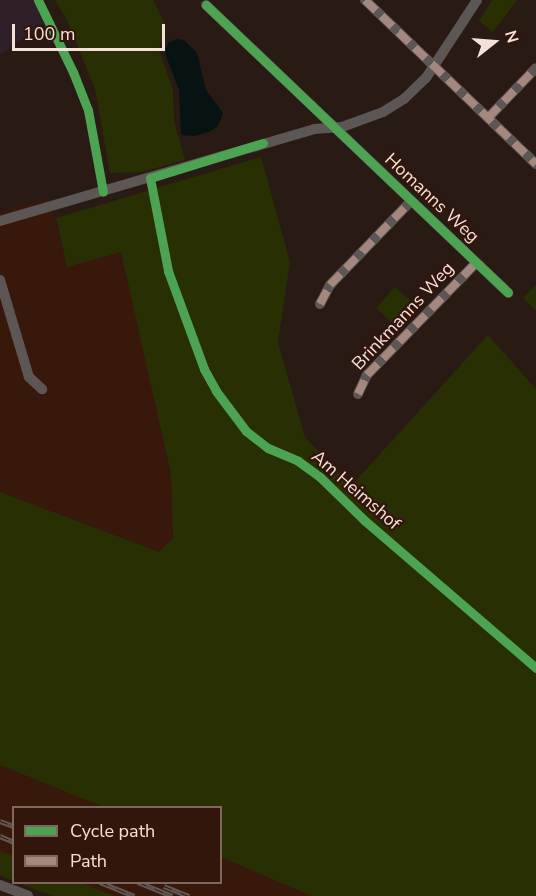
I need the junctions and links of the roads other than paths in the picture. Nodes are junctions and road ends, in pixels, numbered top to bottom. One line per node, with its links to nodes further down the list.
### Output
1 (364, 0): 4 (street)
2 (477, 0): 4 (street)
3 (206, 5): 7 (street, Homanns Weg)
4 (434, 66): 6 (street); 7 (street)
5 (536, 68): 6 (street)
6 (488, 118): 8 (street)
7 (332, 127): 9 (street, Homanns Weg); 10 (street)
8 (536, 164)
9 (411, 201): 11 (street, Homanns Weg); 14 (street)
10 (0, 221)
11 (476, 262): 13 (street, Homanns Weg); 16 (street, Brinkmanns Weg)
12 (0, 280): 15 (street)
13 (508, 293)
14 (320, 304)
15 (42, 389)
16 (358, 394)
17 (0, 885): 18 (street)
18 (28, 896)

